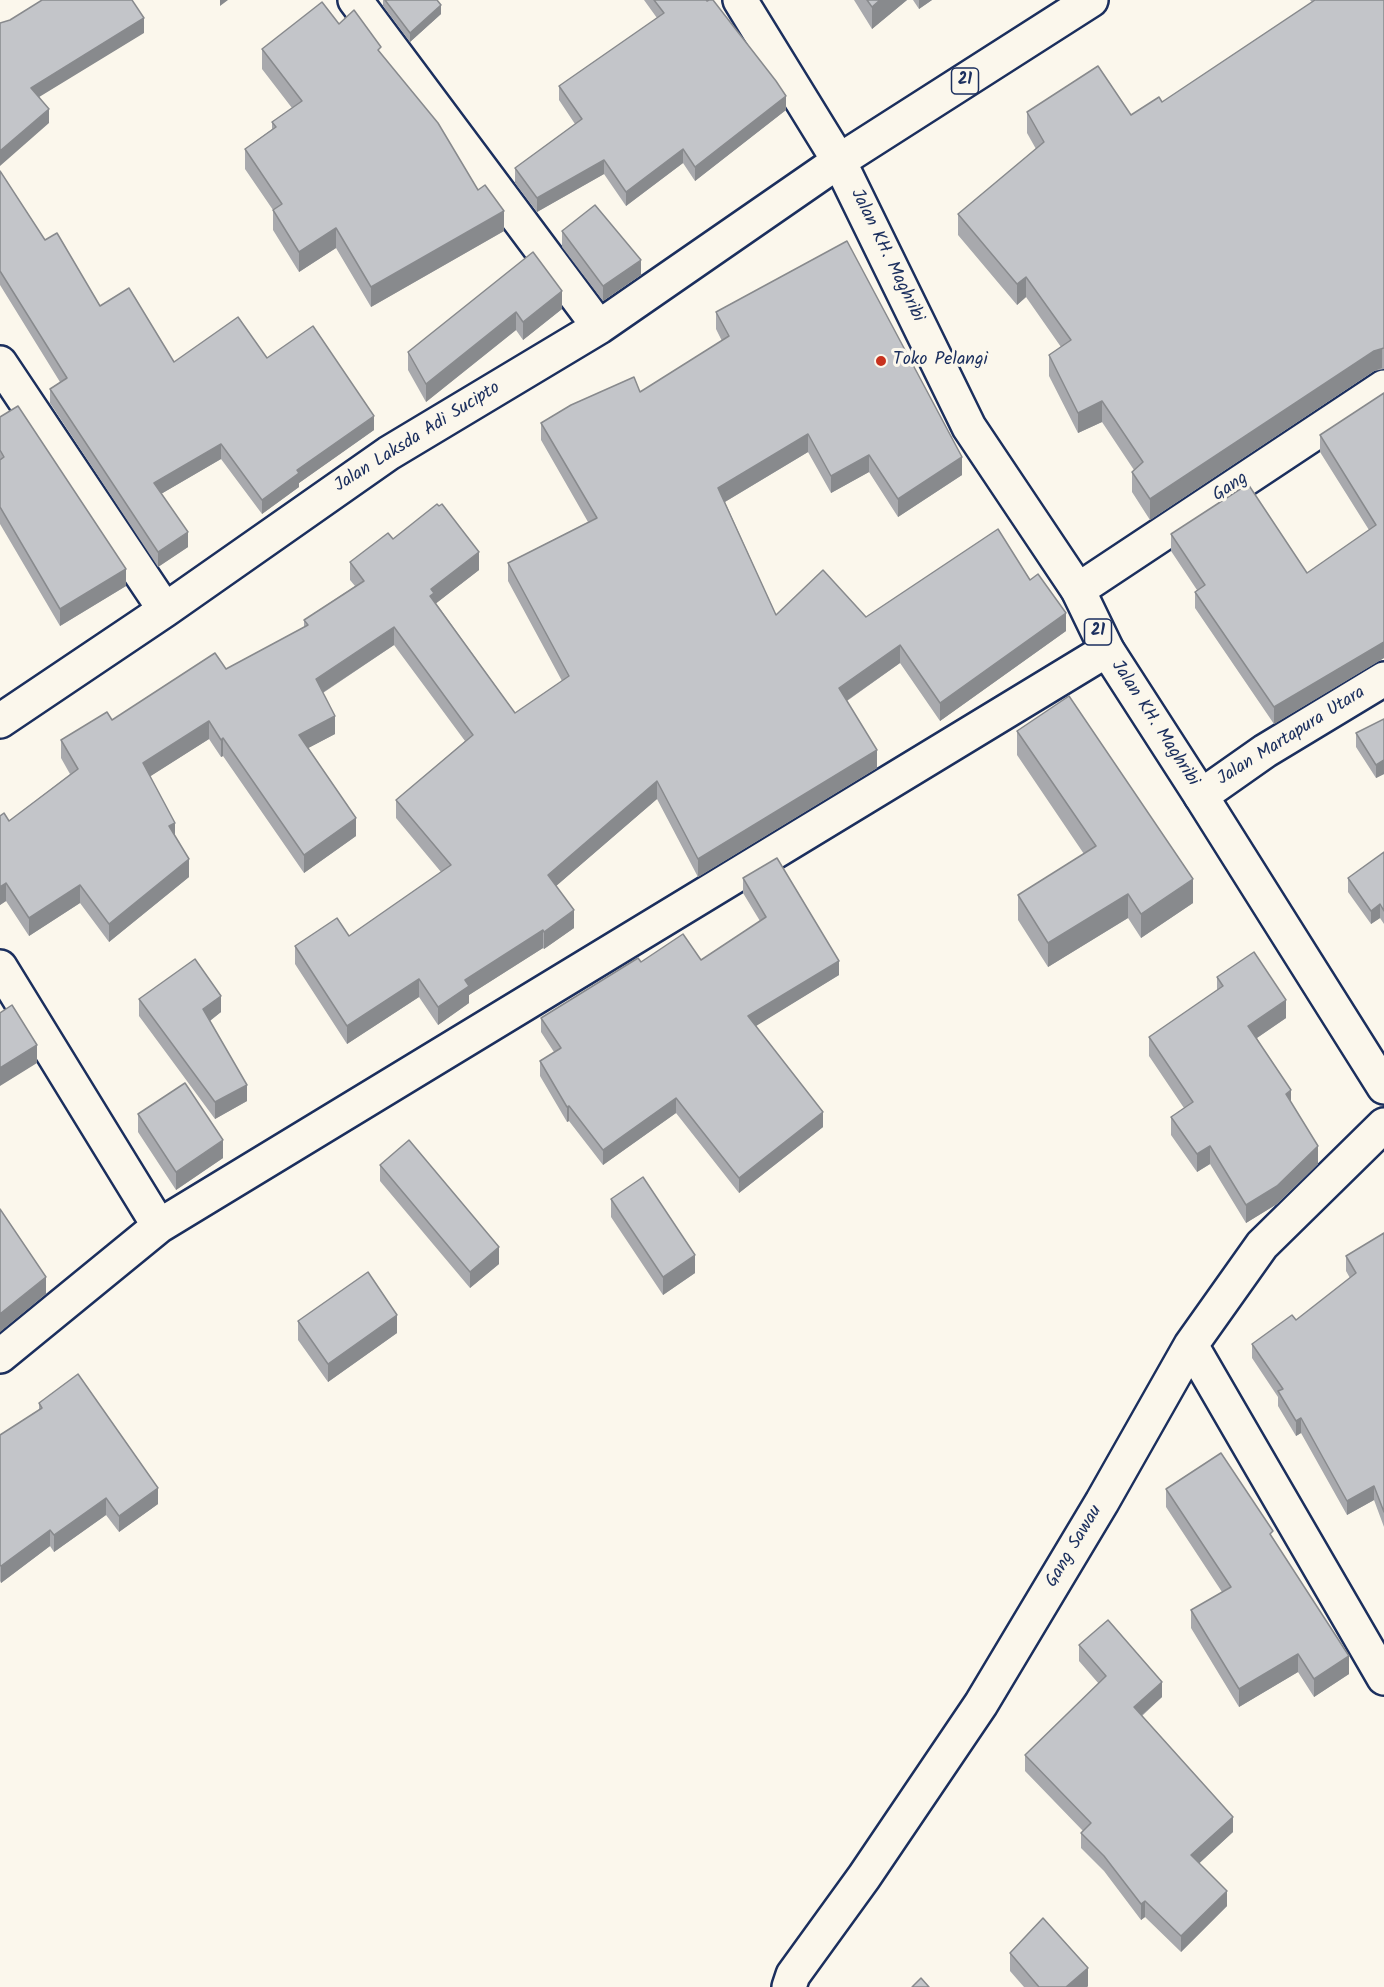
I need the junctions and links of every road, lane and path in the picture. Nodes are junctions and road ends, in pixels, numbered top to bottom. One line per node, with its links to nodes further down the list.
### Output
1 (31, 0): 5 (main road)
2 (354, 0): 7 (main road)
3 (740, 0): 6 (main road, Jalan KH. Maghribi)
4 (1091, 0): 6 (main road, 21)
5 (0, 20)
6 (839, 161): 7 (main road, Jalan Laksda Adi Sucipto); 10 (main road, Jalan KH. Maghribi / 21)
7 (599, 327): 11 (main road, Jalan Laksda Adi Sucipto)
8 (0, 363): 11 (main road)
9 (1384, 387): 10 (main road, Gang)
10 (1078, 590): 12 (main road, Jalan KH. Maghribi / 21)
11 (165, 610): 14 (main road, Jalan Laksda Adi Sucipto)
12 (1107, 650): 15 (main road, Jalan KH. Maghribi / 21); 19 (main road)
13 (1384, 679): 15 (main road, Jalan Martapura Utara)
14 (0, 721)
15 (1201, 796): 17 (main road, Jalan KH. Maghribi / 21)
16 (0, 967): 19 (main road)
17 (1384, 1087)
18 (1384, 1125): 20 (main road, Gang Sawau)
19 (159, 1226): 21 (main road)
20 (1191, 1345): 22 (main road); 23 (main road, Gang Sawau)
21 (0, 1356)
22 (1384, 1678)
23 (789, 1987)

